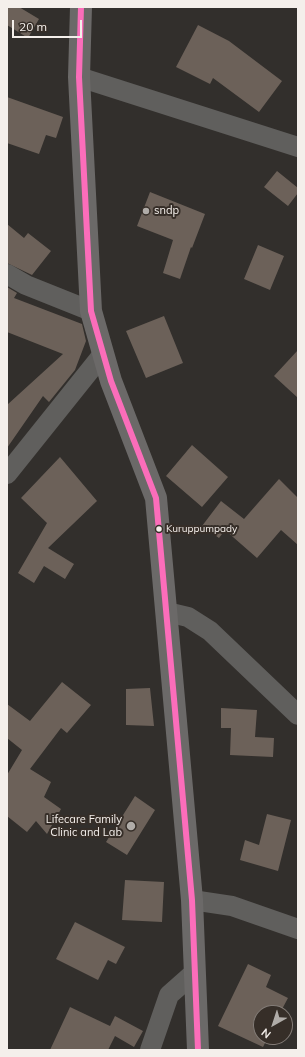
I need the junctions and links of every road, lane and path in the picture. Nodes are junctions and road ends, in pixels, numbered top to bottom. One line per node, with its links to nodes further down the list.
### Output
1 (81, 7): 2 (main road)
2 (79, 77): 3 (street); 5 (main road)
3 (298, 147)
4 (7, 274): 5 (street)
5 (91, 311): 6 (main road)
6 (103, 354): 7 (street); 8 (main road)
7 (7, 474)
8 (167, 612): 9 (street); 10 (main road)
9 (295, 705)
10 (192, 900): 11 (street); 12 (main road)
11 (298, 929)
12 (195, 972): 13 (street); 14 (main road)
13 (150, 1050)
14 (198, 1050)

